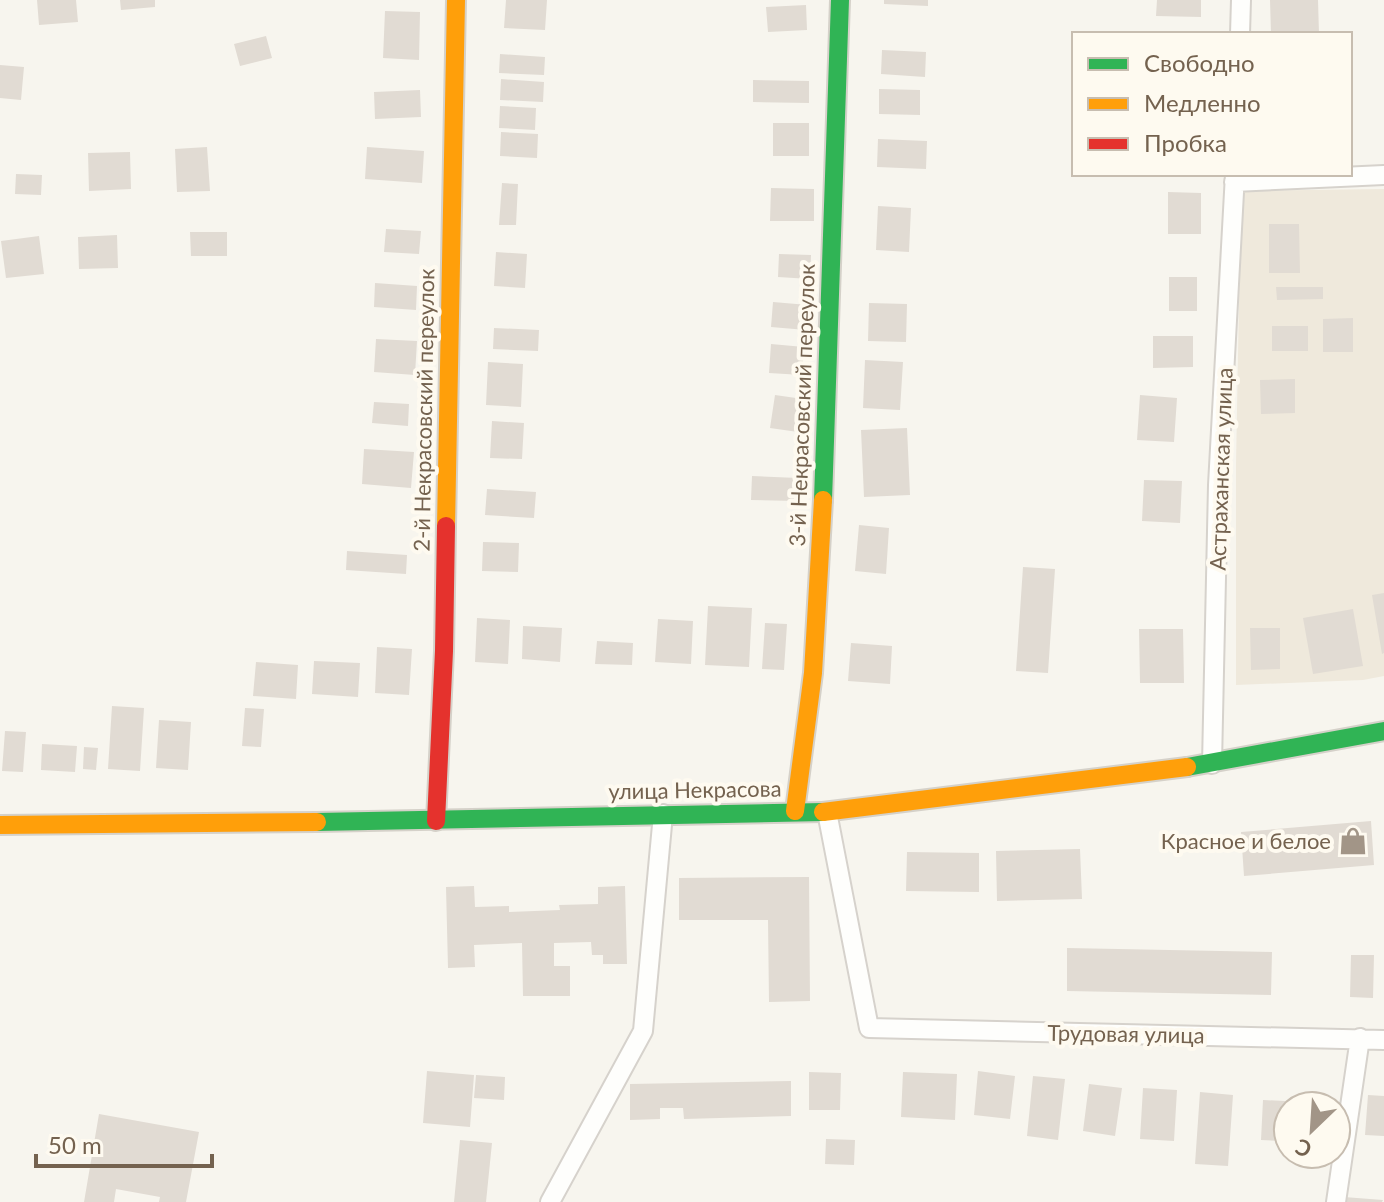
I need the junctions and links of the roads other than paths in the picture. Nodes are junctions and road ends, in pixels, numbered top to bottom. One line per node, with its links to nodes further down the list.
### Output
1 (456, 0): 14 (street, 2-й Некрасовский переулок)
2 (840, 0): 11 (street, 3-й Некрасовский переулок)
3 (1241, 0): 4 (street)
4 (1240, 32)
5 (1384, 175): 7 (street)
6 (1334, 176): 8 (street)
7 (1352, 176)
8 (1234, 178): 10 (street, Астраханская улица)
9 (1384, 731): 10 (street, улица Некрасова)
10 (1212, 764): 12 (street, улица Некрасова)
11 (795, 811): 12 (street, улица Некрасова); 13 (street, улица Некрасова)
12 (827, 812): 16 (street, Трудовая улица)
13 (663, 814): 14 (street, улица Некрасова); 18 (street)
14 (436, 821): 15 (street, улица Некрасова)
15 (0, 825)
16 (1360, 1038): 17 (street, Трудовая улица); 19 (street)
17 (1384, 1040)
18 (550, 1202)
19 (1336, 1202)

